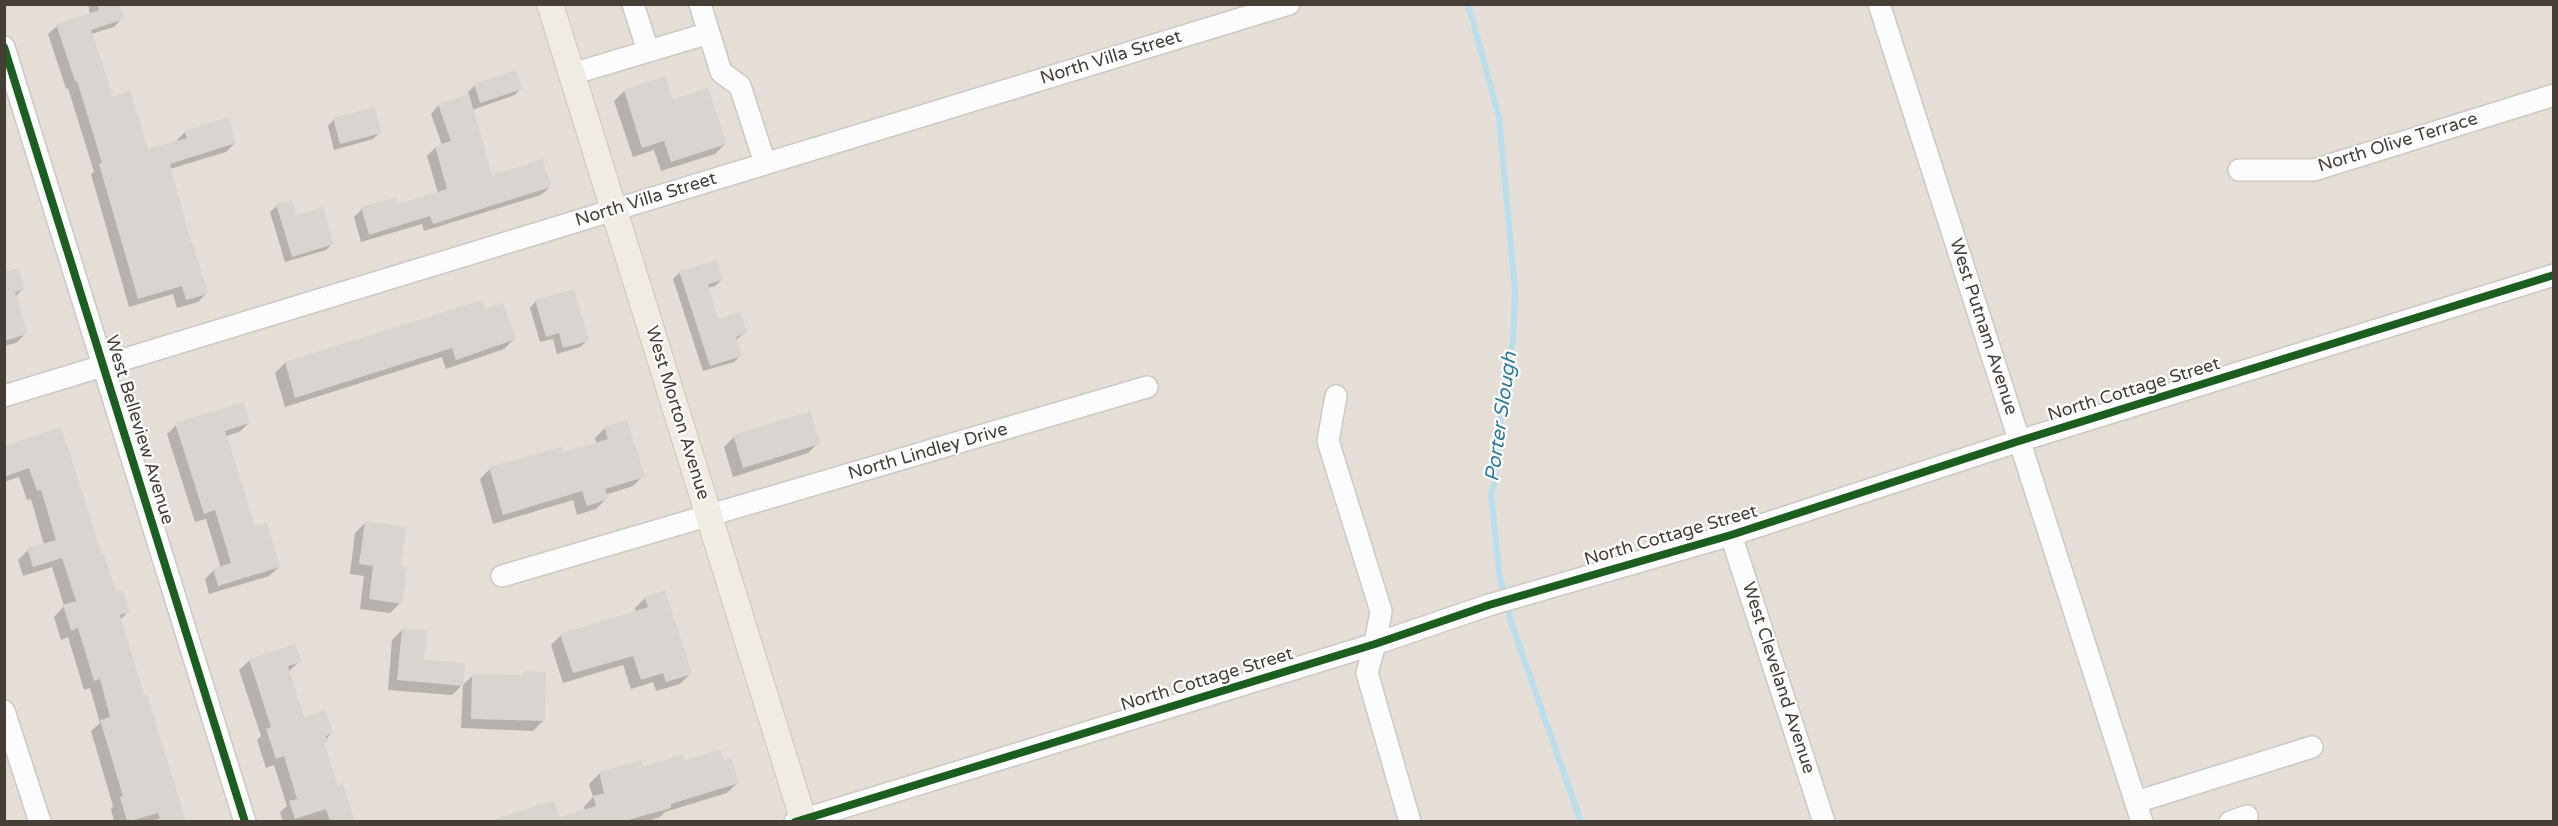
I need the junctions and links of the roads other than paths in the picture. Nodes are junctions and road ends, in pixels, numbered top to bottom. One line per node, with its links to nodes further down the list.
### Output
1 (550, 4): 9 (main road, West Morton Avenue)
2 (633, 4): 8 (street)
3 (700, 4): 6 (street)
4 (1289, 4): 11 (street, North Villa Street)
5 (1879, 4): 19 (street, West Putnam Avenue)
6 (709, 33): 8 (street); 11 (street)
7 (4, 47): 15 (street, West Belleview Avenue)
8 (648, 51): 9 (street)
9 (572, 74): 13 (main road, West Morton Avenue)
10 (2553, 95): 12 (street, North Olive Terrace)
11 (765, 163): 13 (street, North Villa Street)
12 (2239, 170)
13 (614, 209): 15 (street, North Villa Street); 20 (main road, West Morton Avenue)
14 (2553, 275): 19 (street, North Cottage Street)
15 (104, 366): 17 (street, North Villa Street); 29 (street, West Belleview Avenue)
16 (1147, 387): 20 (street, North Lindley Drive)
17 (4, 396)
18 (1336, 396): 23 (street)
19 (2019, 441): 21 (street, North Cottage Street); 26 (street, West Putnam Avenue)
20 (709, 517): 22 (street, North Lindley Drive); 27 (main road, West Morton Avenue)
21 (1731, 535): 23 (street, North Cottage Street); 31 (street, West Cleveland Avenue)
22 (502, 576)
23 (1376, 644): 27 (street, North Cottage Street); 30 (street)
24 (4, 711): 28 (street)
25 (2312, 747): 26 (street)
26 (2139, 812)
27 (801, 821)
28 (40, 822)
29 (245, 822)
30 (1410, 822)
31 (1824, 822)

